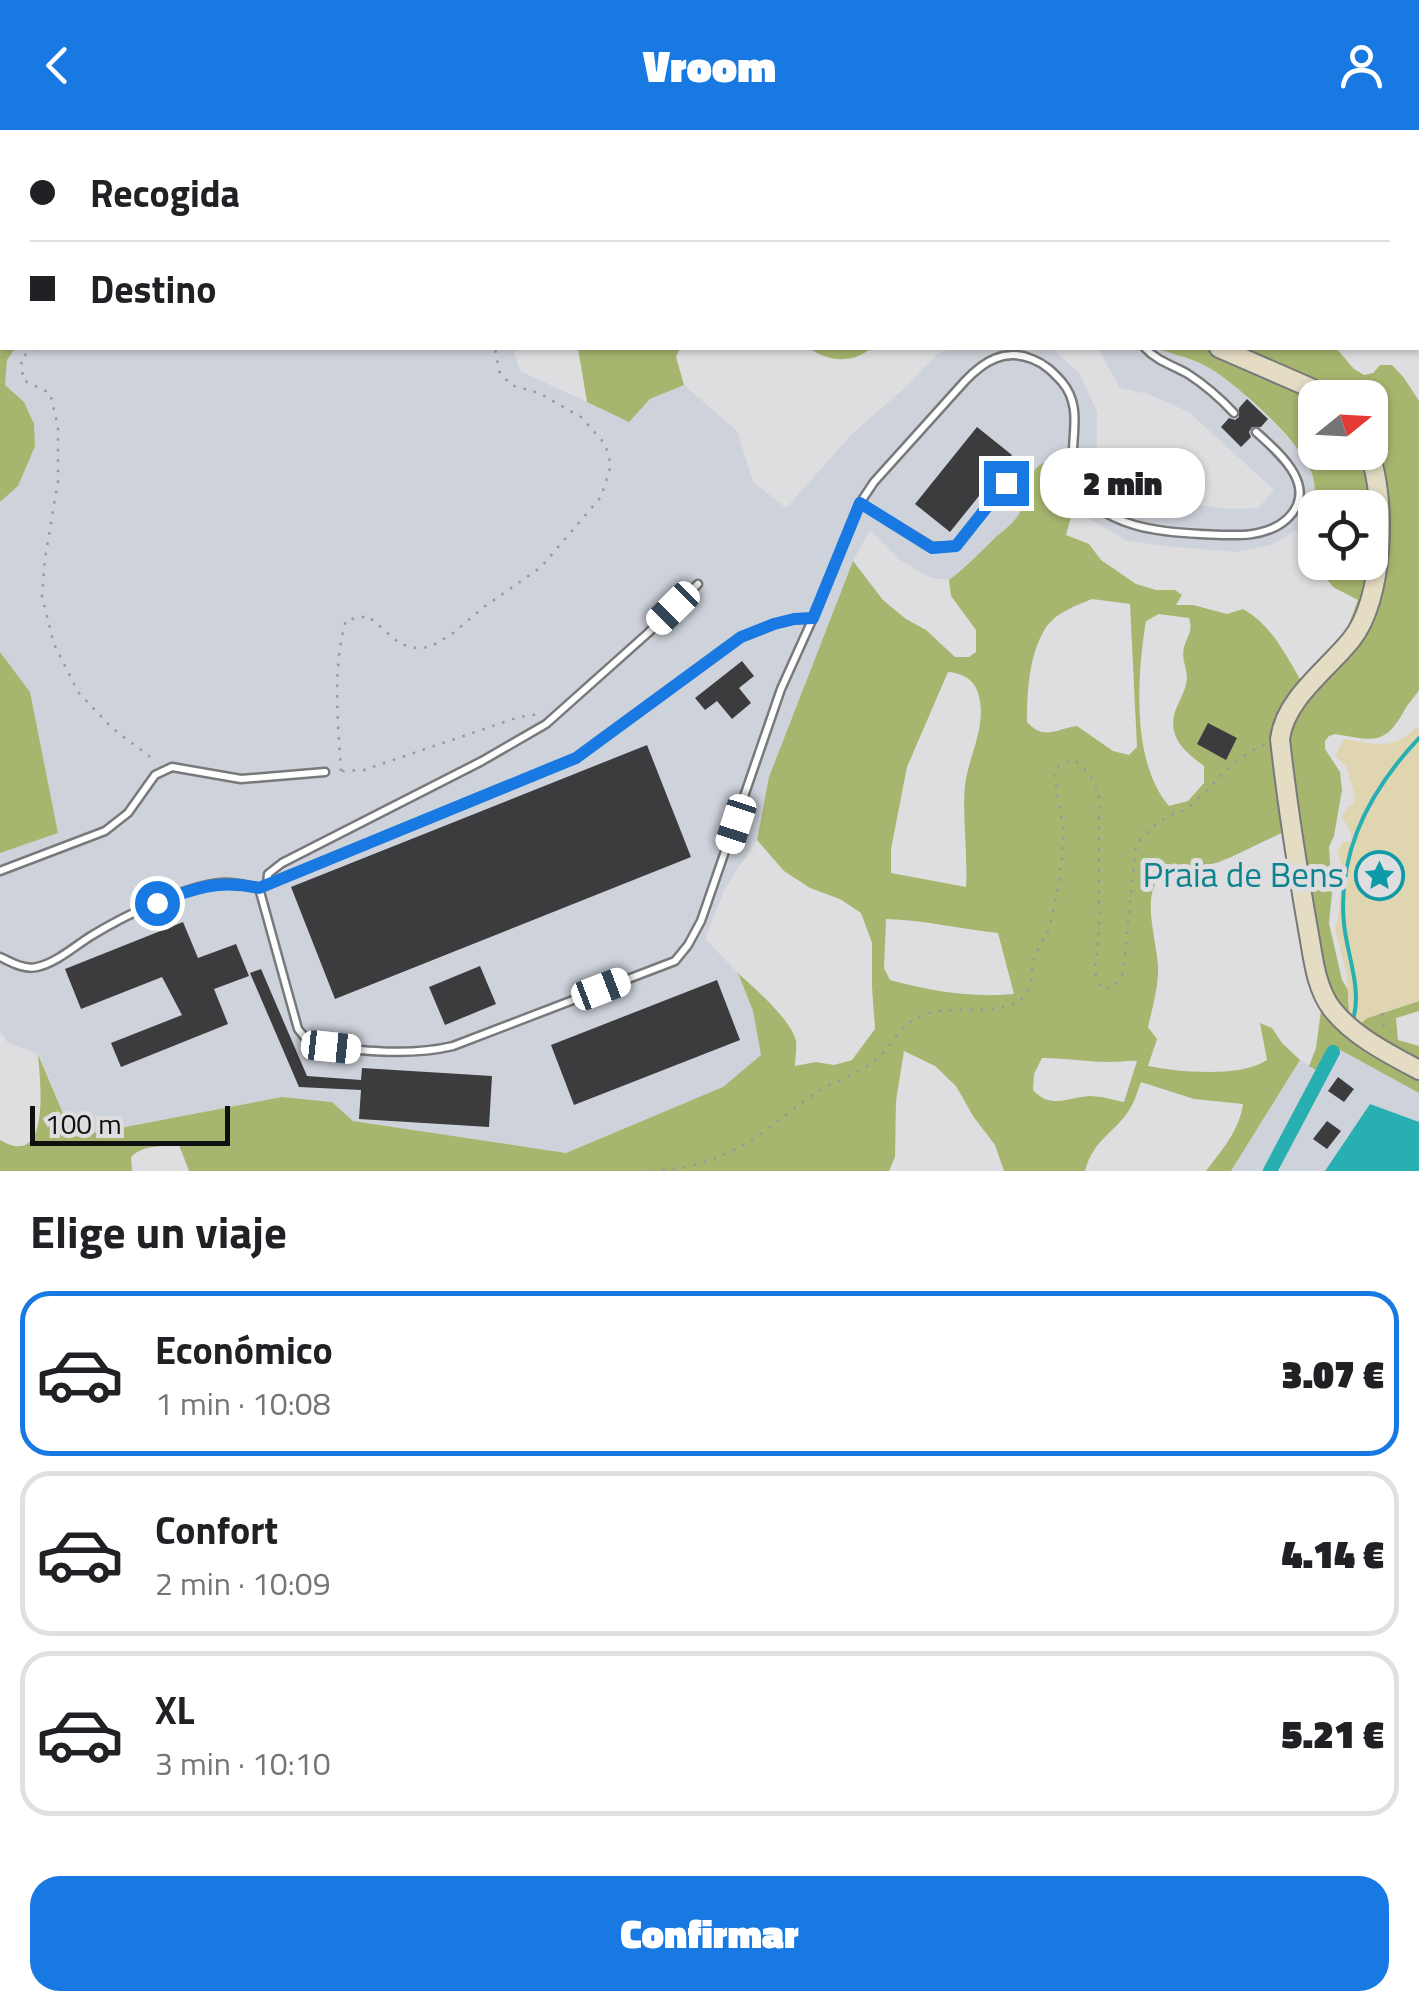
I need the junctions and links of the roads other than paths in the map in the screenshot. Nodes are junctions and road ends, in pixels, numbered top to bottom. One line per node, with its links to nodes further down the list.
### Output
1 (1147, 350): 4 (lane)
2 (1224, 350): 3 (street)
3 (1298, 382)
4 (1234, 413)
5 (1256, 432): 8 (lane)
6 (1374, 470): 15 (street)
7 (1006, 483): 8 (lane)
8 (860, 503): 10 (lane)
9 (698, 584): 13 (lane)
10 (813, 618): 13 (lane); 13 (lane)
11 (328, 772): 12 (lane)
12 (0, 871)
13 (263, 887): 14 (lane)
14 (0, 957)
15 (1419, 1070)

